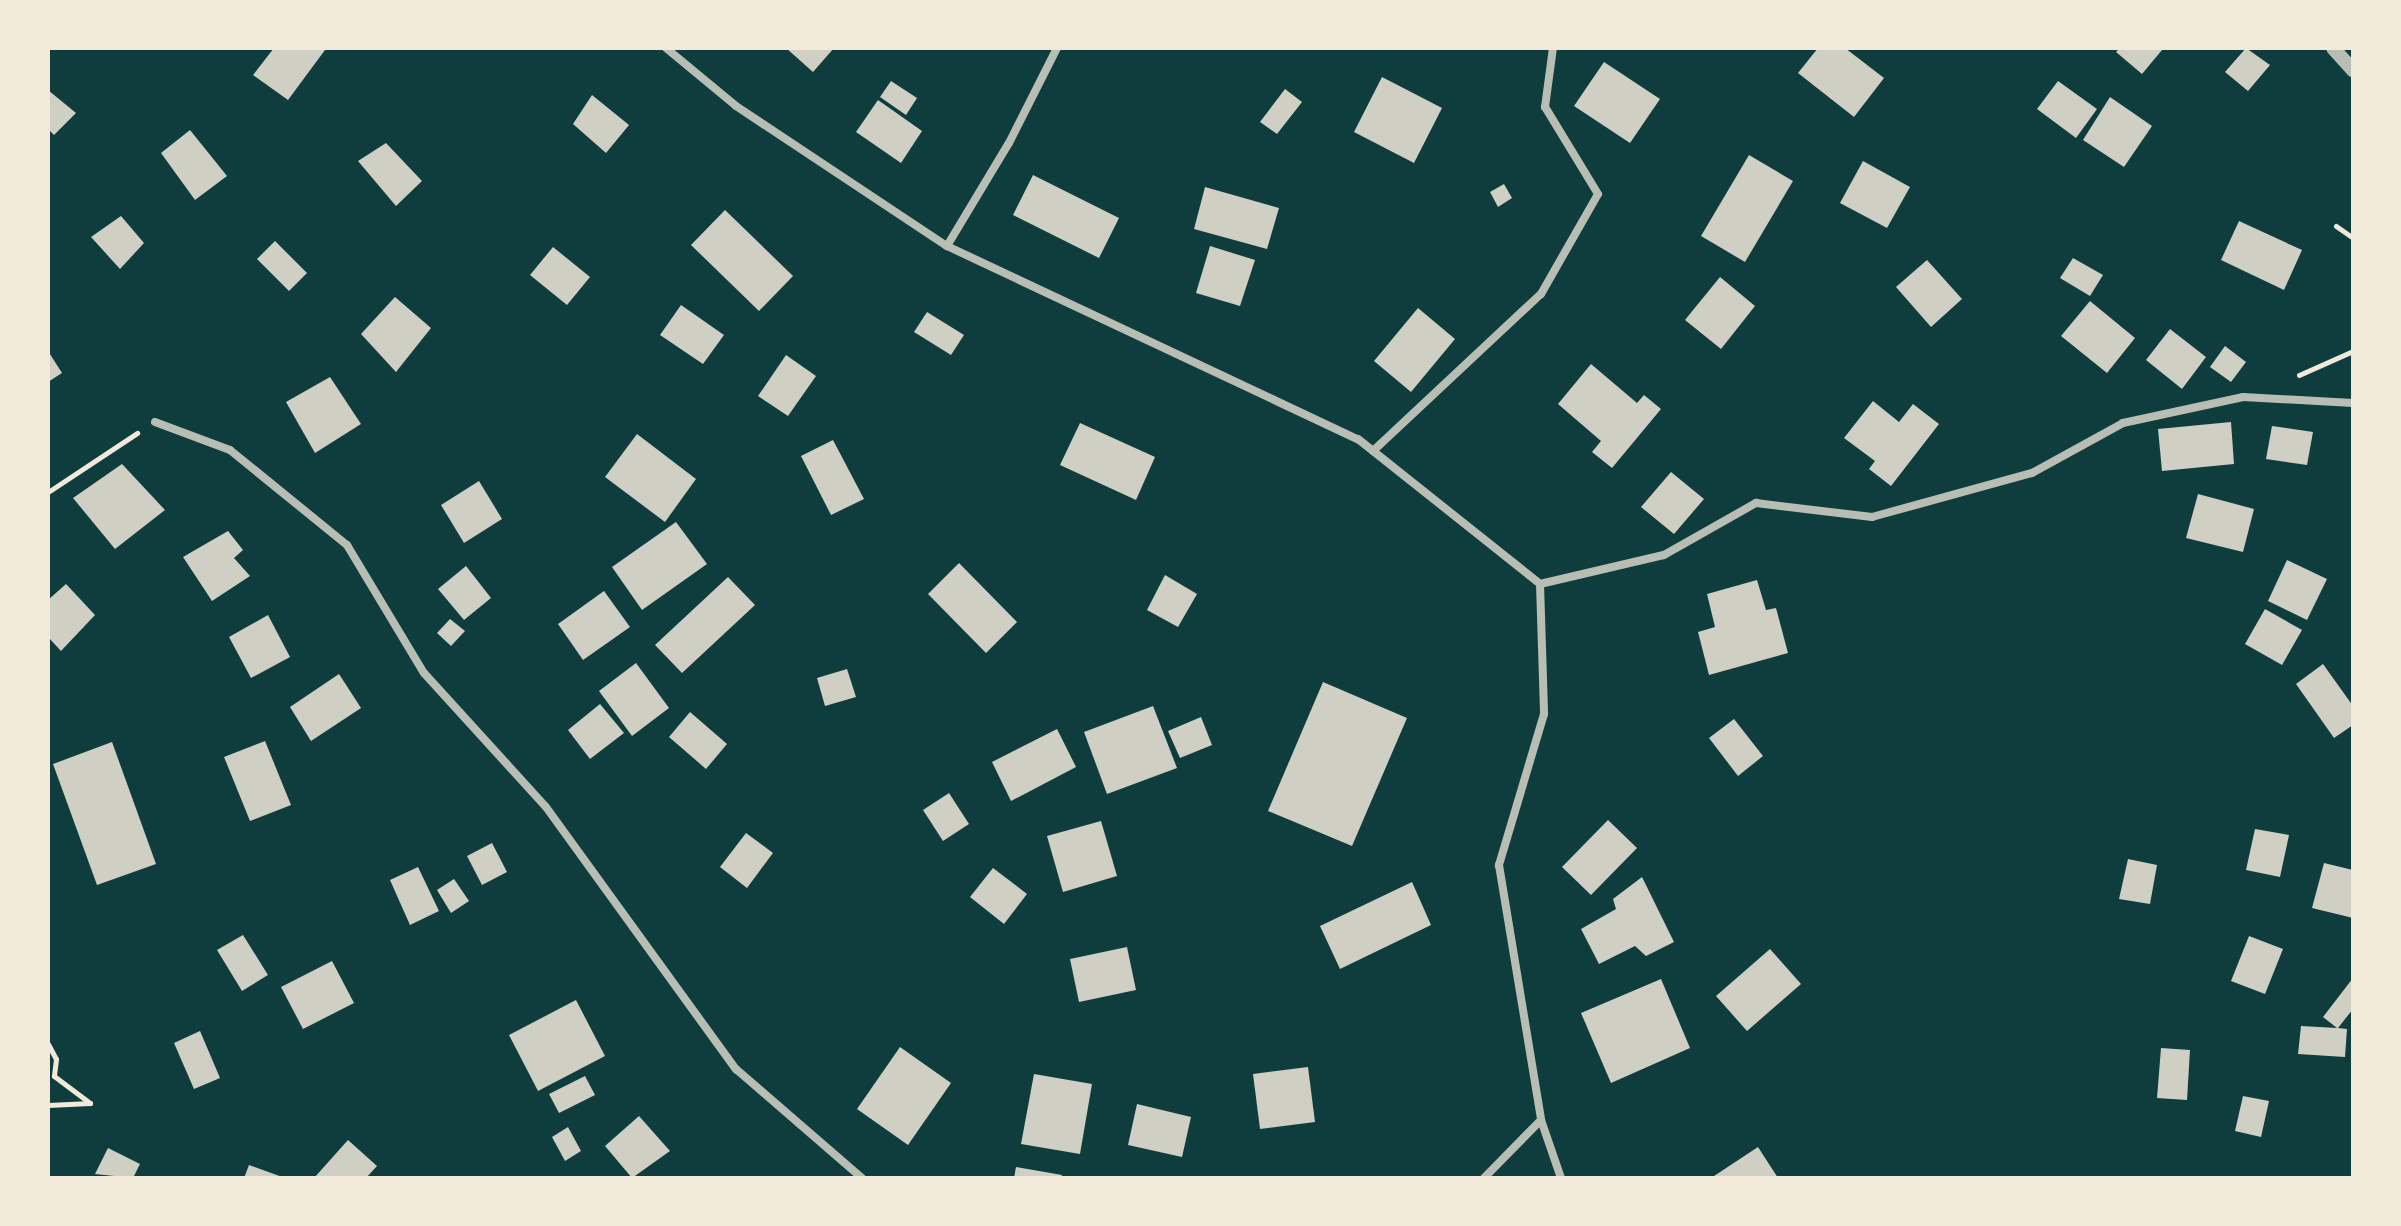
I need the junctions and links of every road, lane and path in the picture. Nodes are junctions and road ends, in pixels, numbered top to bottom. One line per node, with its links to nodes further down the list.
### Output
1 (666, 48): 8 (street)
2 (1057, 48): 8 (street)
3 (1553, 48): 11 (street)
4 (2333, 48): 5 (street)
5 (2353, 70)
6 (2336, 226): 7 (path)
7 (2353, 238)
8 (947, 246): 11 (street)
9 (2353, 403): 13 (street)
10 (155, 422): 12 (path); 18 (street)
11 (1373, 451): 13 (street)
12 (48, 492)
13 (1540, 584): 17 (street)
14 (48, 1044): 15 (path)
15 (51, 1076): 16 (path)
16 (48, 1105)
17 (1541, 1120): 19 (street); 20 (street)
18 (862, 1178)
19 (1484, 1178)
20 (1561, 1178)

